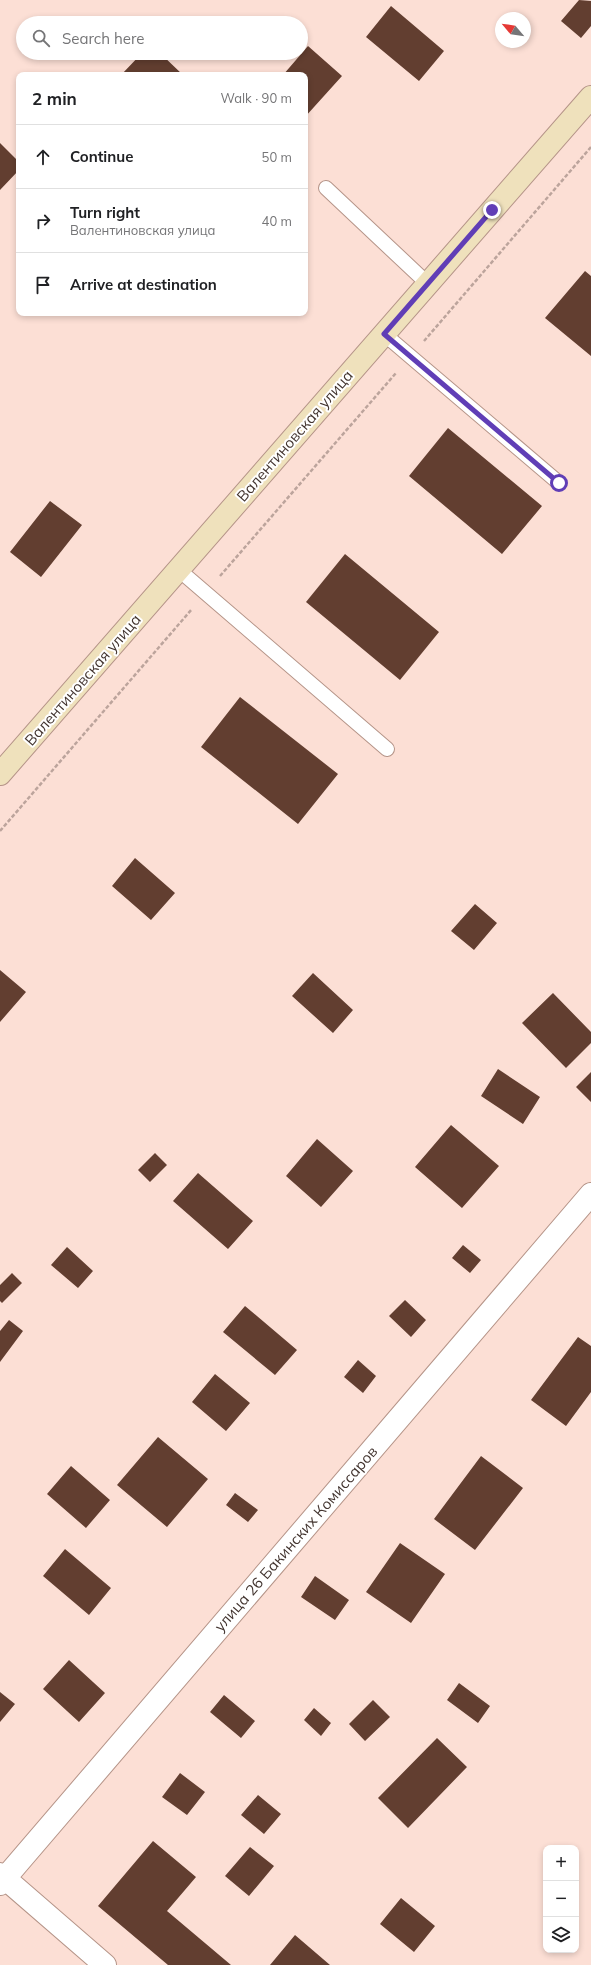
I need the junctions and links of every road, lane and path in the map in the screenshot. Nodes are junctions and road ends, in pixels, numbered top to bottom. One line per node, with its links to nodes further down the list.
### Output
1 (591, 97): 4 (main road, Валентиновская улица)
2 (591, 147): 6 (path)
3 (326, 188): 4 (lane)
4 (428, 284): 5 (main road, Валентиновская улица)
5 (384, 334): 6 (lane); 8 (main road, Валентиновская улица)
6 (411, 357): 7 (lane); 9 (path)
7 (559, 483)
8 (179, 570): 9 (lane); 11 (main road, Валентиновская улица)
9 (205, 593): 10 (lane); 12 (path)
10 (386, 749)
11 (0, 774)
12 (0, 831)
13 (591, 1194): 14 (street, улица 26 Бакинских Комиссаров)
14 (2, 1879): 15 (street)
15 (105, 1965)

